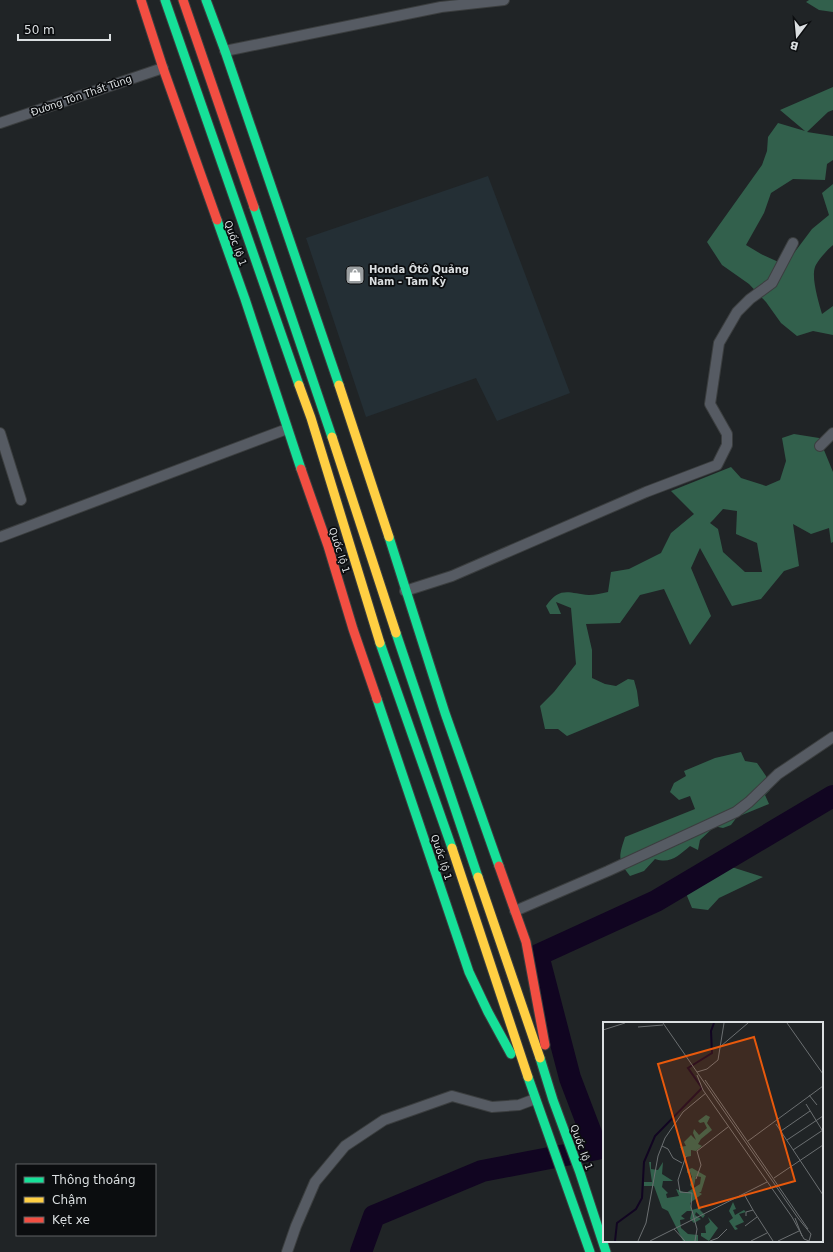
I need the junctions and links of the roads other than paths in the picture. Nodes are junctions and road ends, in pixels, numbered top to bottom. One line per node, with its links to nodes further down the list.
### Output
1 (141, 0): 8 (highway, Quốc lộ 1)
2 (165, 0): 11 (highway, Quốc lộ 1)
3 (183, 0): 17 (highway, Quốc lộ 1)
4 (206, 0): 7 (highway, Quốc lộ 1)
5 (504, 0): 6 (street)
6 (440, 4): 7 (street)
7 (225, 51): 17 (highway, Quốc lộ 1)
8 (163, 68): 9 (street, Đường Tôn Thất Tùng); 11 (highway, Quốc lộ 1)
9 (0, 123)
10 (793, 243): 20 (street)
11 (256, 296): 12 (highway, Quốc lộ 1); 19 (highway, Quốc lộ 1)
12 (287, 429): 18 (street); 19 (highway, Quốc lộ 1)
13 (833, 433): 15 (street)
14 (0, 434): 16 (street)
15 (820, 446)
16 (21, 500)
17 (374, 530): 19 (highway); 20 (highway, Quốc lộ 1); 23 (highway, Quốc lộ 1)
18 (0, 537)
19 (338, 543): 24 (highway, Quốc lộ 1); 24 (highway, Quốc lộ 1)
20 (405, 591): 22 (highway, Quốc lộ 1)
21 (833, 737): 22 (street)
22 (515, 911): 23 (highway, Quốc lộ 1)
23 (545, 1073): 25 (highway, Quốc lộ 1)
24 (535, 1099): 26 (street); 27 (highway, Quốc lộ 1)
25 (605, 1250): 27 (highway)
26 (287, 1252)
27 (591, 1252)

